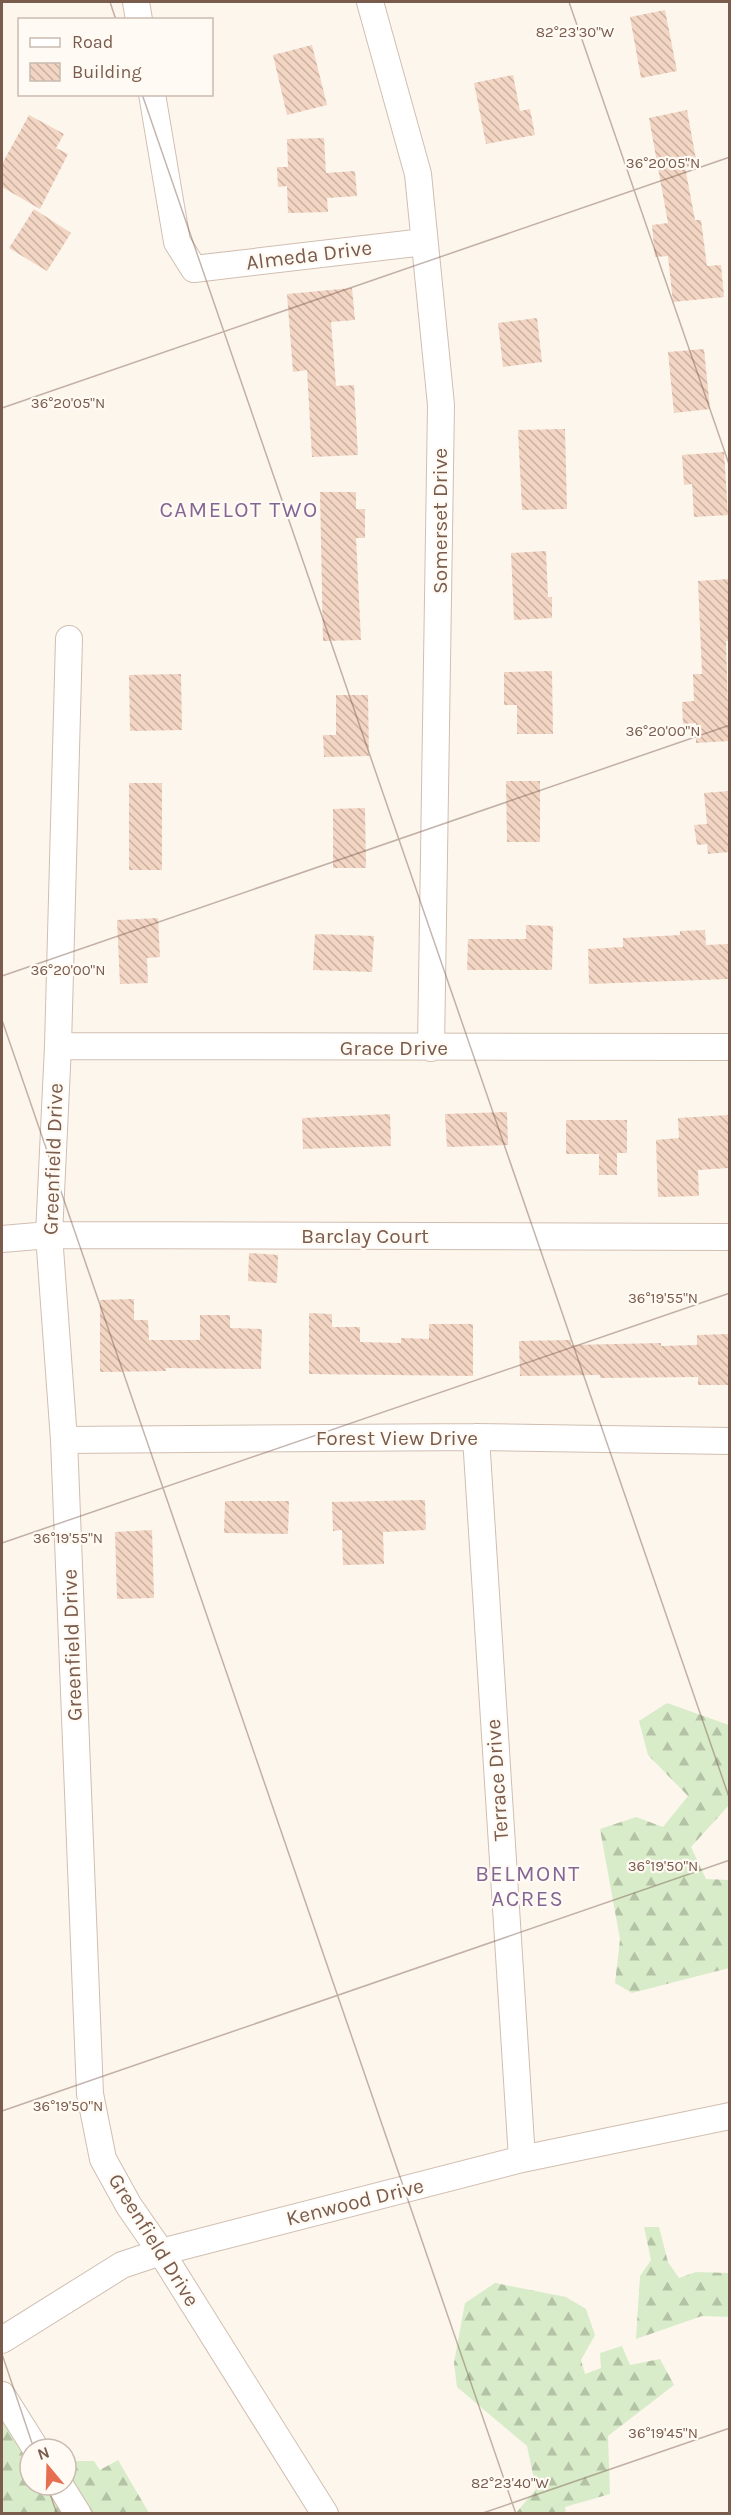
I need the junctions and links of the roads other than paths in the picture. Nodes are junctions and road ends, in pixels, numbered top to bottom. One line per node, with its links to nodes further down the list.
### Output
1 (136, 2): 3 (street)
2 (370, 2): 5 (street, Somerset Drive)
3 (139, 18)
4 (152, 96): 5 (street, Almeda Drive)
5 (423, 242): 9 (street, Somerset Drive)
6 (69, 639): 7 (street, Greenfield Drive)
7 (58, 1046): 9 (street, Grace Drive); 10 (street, Greenfield Drive)
8 (729, 1047): 9 (street, Grace Drive)
9 (431, 1048)
10 (49, 1235): 11 (street, Barclay Court); 12 (street, Barclay Court); 14 (street, Greenfield Drive)
11 (729, 1237)
12 (2, 1239)
13 (476, 1437): 14 (street, Forest View Drive); 15 (street, Forest View Drive); 17 (street, Terrace Drive)
14 (64, 1440): 18 (street, Greenfield Drive)
15 (729, 1441)
16 (729, 2116): 17 (street, Kenwood Drive)
17 (522, 2159): 18 (street, Kenwood Drive)
18 (161, 2252): 19 (street, Kenwood Drive); 24 (street, Greenfield Drive)
19 (2, 2340)
20 (2, 2395): 21 (street)
21 (28, 2437)
22 (67, 2497): 23 (street)
23 (78, 2514)
24 (325, 2514)

